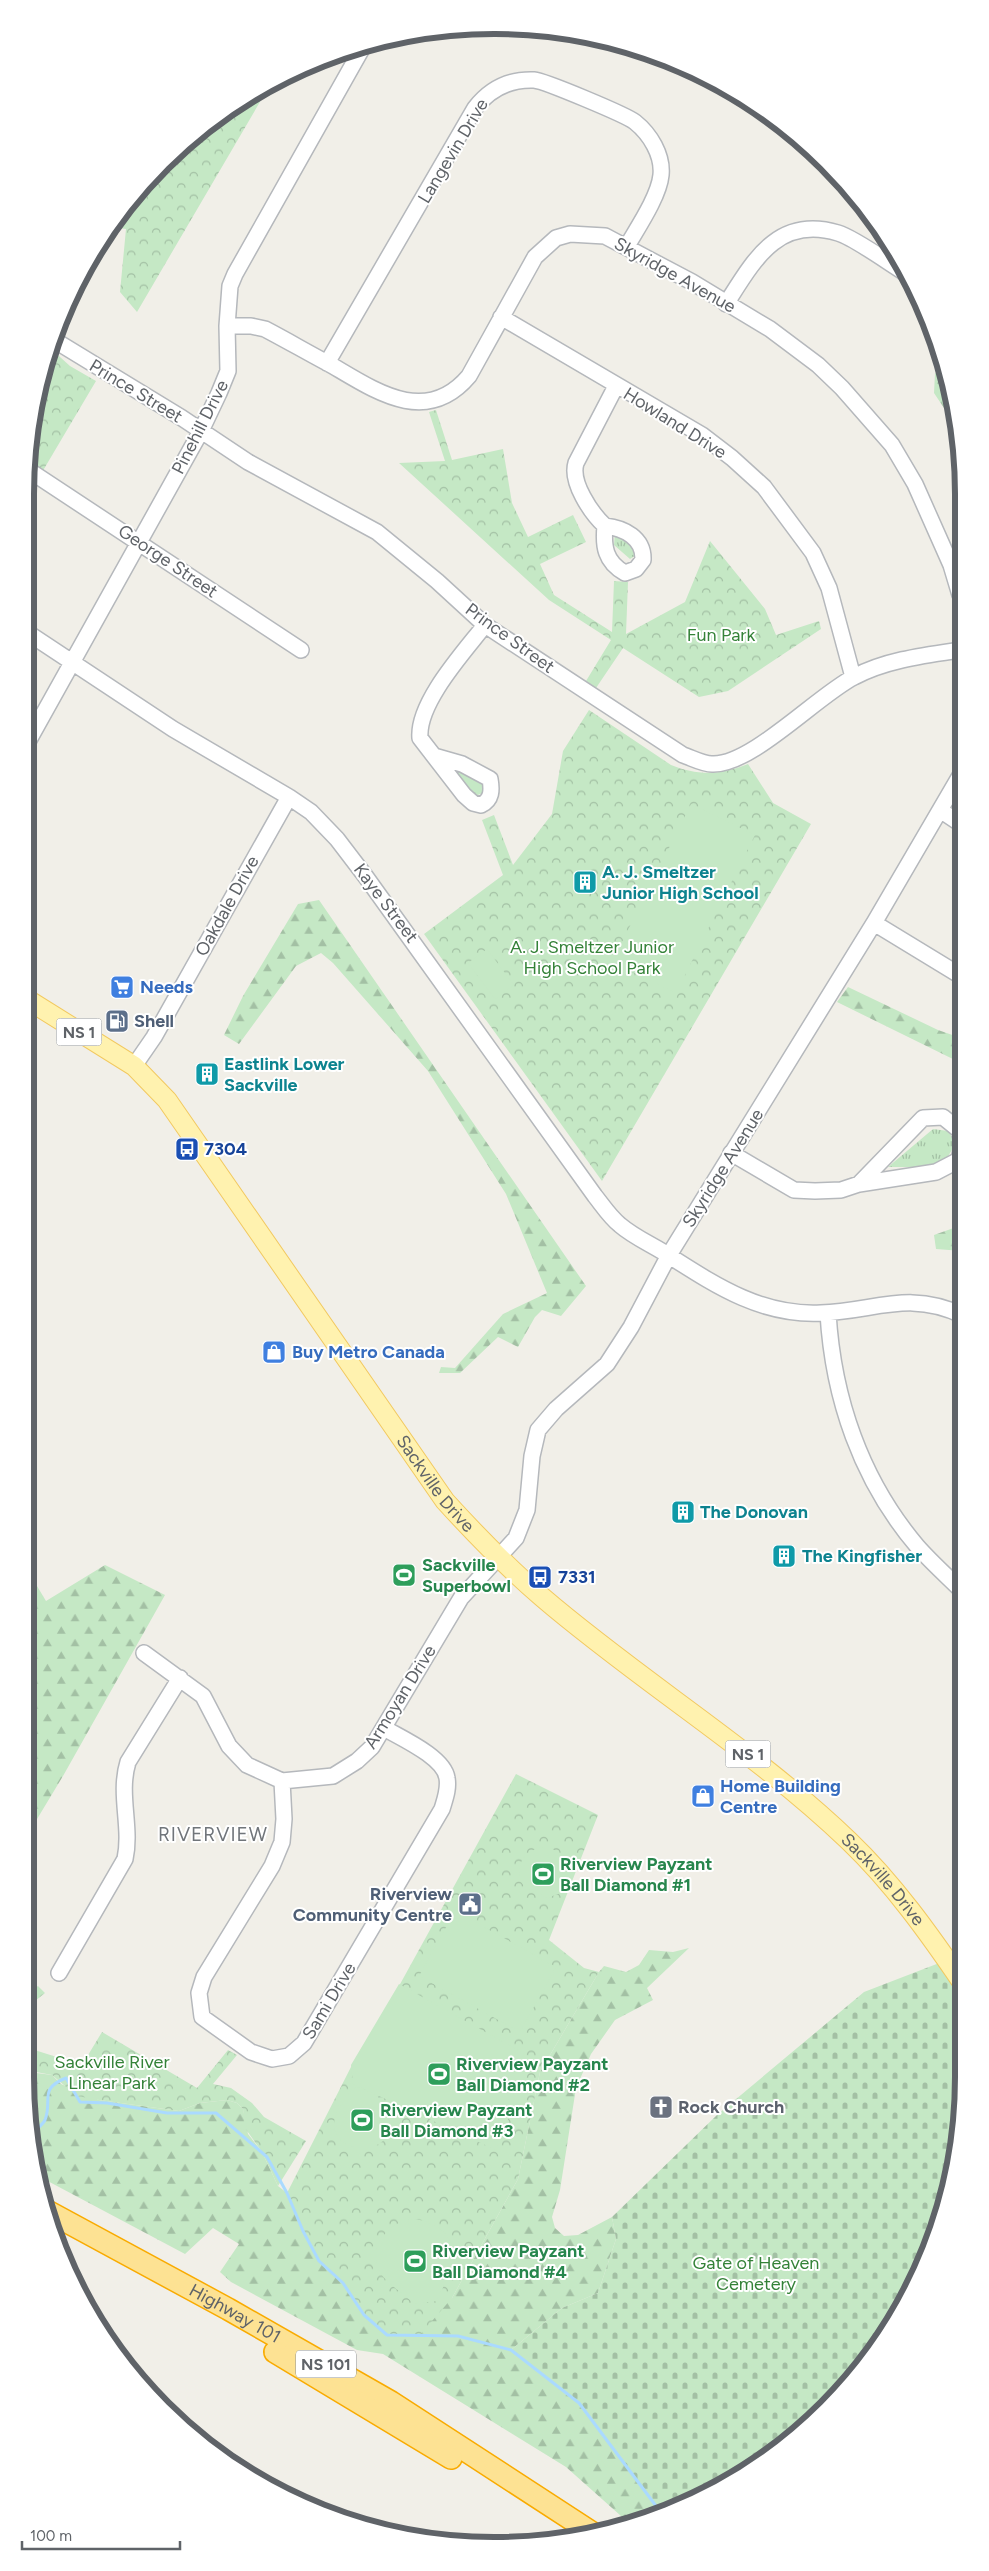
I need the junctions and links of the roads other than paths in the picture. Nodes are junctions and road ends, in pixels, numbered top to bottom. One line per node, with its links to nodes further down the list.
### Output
1 (359, 54): 6 (street, Pinehill Drive)
2 (627, 246): 4 (street, Skyridge Avenue); 5 (street, Skyridge Avenue); 8 (street, Langevin Drive)
3 (896, 267): 4 (street)
4 (726, 304): 14 (street, Skyridge Avenue)
5 (501, 317): 8 (street, Skyridge Avenue); 9 (street, Howland Drive)
6 (227, 326): 8 (street, Skyridge Avenue); 10 (street, Pinehill Drive)
7 (59, 343): 10 (street, Prince Street)
8 (327, 363)
9 (616, 386): 12 (street); 20 (street, Howland Drive)
10 (201, 431): 13 (street, Pinehill Drive); 15 (street, Prince Street)
11 (35, 474): 13 (street, George Street)
12 (605, 526)
13 (139, 541): 17 (street, George Street); 19 (street, Pinehill Drive)
14 (955, 578)
15 (485, 625): 20 (street, Prince Street); 22 (street)
16 (34, 637): 19 (street, Kaye Street)
17 (301, 650)
18 (955, 651): 20 (street, Prince Street)
19 (70, 663): 21 (street, Pinehill Drive); 24 (street, Kaye Street)
20 (853, 677)
21 (34, 730)
22 (434, 756)
23 (955, 784): 25 (street, Skyridge Avenue)
24 (289, 796): 30 (street, Oakdale Drive); 35 (street, Kaye Street)
25 (940, 810): 26 (street); 27 (street, Skyridge Avenue)
26 (955, 820)
27 (874, 923): 28 (street); 32 (street, Skyridge Avenue)
28 (955, 972)
29 (34, 1004): 30 (main road, Sackville Drive / NS 1)
30 (134, 1066): 38 (main road, Sackville Drive / NS 1)
31 (955, 1127): 34 (street)
32 (731, 1153): 34 (street); 35 (street, Skyridge Avenue)
33 (955, 1162): 34 (street)
34 (859, 1184)
35 (669, 1255): 37 (street, Kaye Street); 38 (street, Skyridge Avenue)
36 (955, 1312): 37 (street, Kaye Street)
37 (828, 1313): 39 (street)
38 (498, 1558): 42 (street, Armoyan Drive); 45 (main road, Sackville Drive / NS 1)
39 (955, 1584)
40 (144, 1653): 41 (street)
41 (180, 1678): 43 (street); 44 (street)
42 (384, 1728): 43 (street, Armoyan Drive); 43 (street, Sami Drive)
43 (282, 1781)
44 (58, 1972)
45 (955, 1973)
46 (55, 2215): 48 (highway, Highway 101 / NS 101)
47 (62, 2234): 49 (highway, Highway 101 / NS 101)
48 (585, 2528)
49 (565, 2531)

